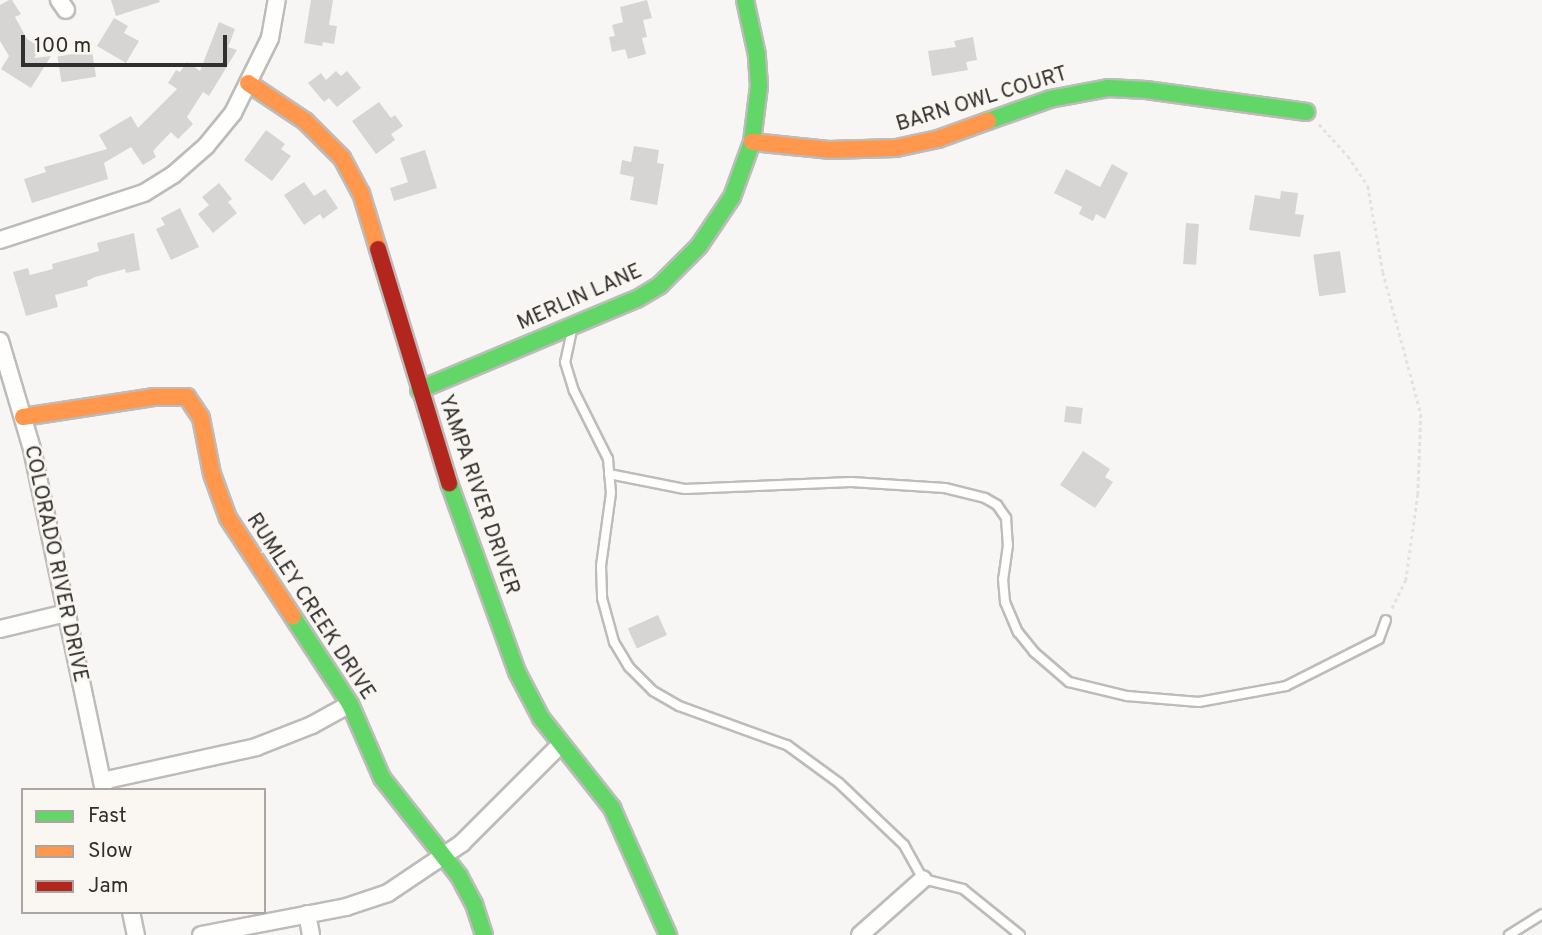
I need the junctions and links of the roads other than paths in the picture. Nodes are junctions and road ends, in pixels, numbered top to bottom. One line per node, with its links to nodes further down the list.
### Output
1 (276, 0): 3 (street)
2 (745, 0): 5 (street, MERLIN LANE)
3 (248, 83): 6 (street); 9 (street, YAMPA RIVER DRIVER)
4 (1307, 112): 5 (street, BARN OWL COURT)
5 (752, 142): 7 (street, MERLIN LANE)
6 (0, 240)
7 (573, 327): 9 (street, MERLIN LANE); 11 (lane)
8 (0, 341): 10 (street, COLORADO RIVER DRIVE)
9 (419, 390): 16 (street, YAMPA RIVER DRIVER)
10 (23, 417): 12 (street, COLORADO RIVER DRIVE); 15 (street, RUMLEY CREEK DRIVE)
11 (609, 474): 13 (lane); 19 (lane)
12 (66, 613): 14 (street); 17 (street, COLORADO RIVER DRIVE)
13 (1387, 620)
14 (0, 629)
15 (350, 704): 17 (street); 18 (street, RUMLEY CREEK DRIVE)
16 (560, 745): 18 (street); 27 (street, YAMPA RIVER DRIVER)
17 (103, 785)
18 (445, 857): 21 (street); 26 (street, RUMLEY CREEK DRIVE)
19 (923, 879): 28 (street); 29 (lane)
20 (131, 914): 23 (street)
21 (307, 914): 24 (street); 25 (street)
22 (1542, 914): 30 (lane)
23 (136, 935)
24 (201, 935)
25 (311, 935)
26 (484, 935)
27 (668, 935)
28 (860, 935)
29 (1020, 935)
30 (1509, 935)

